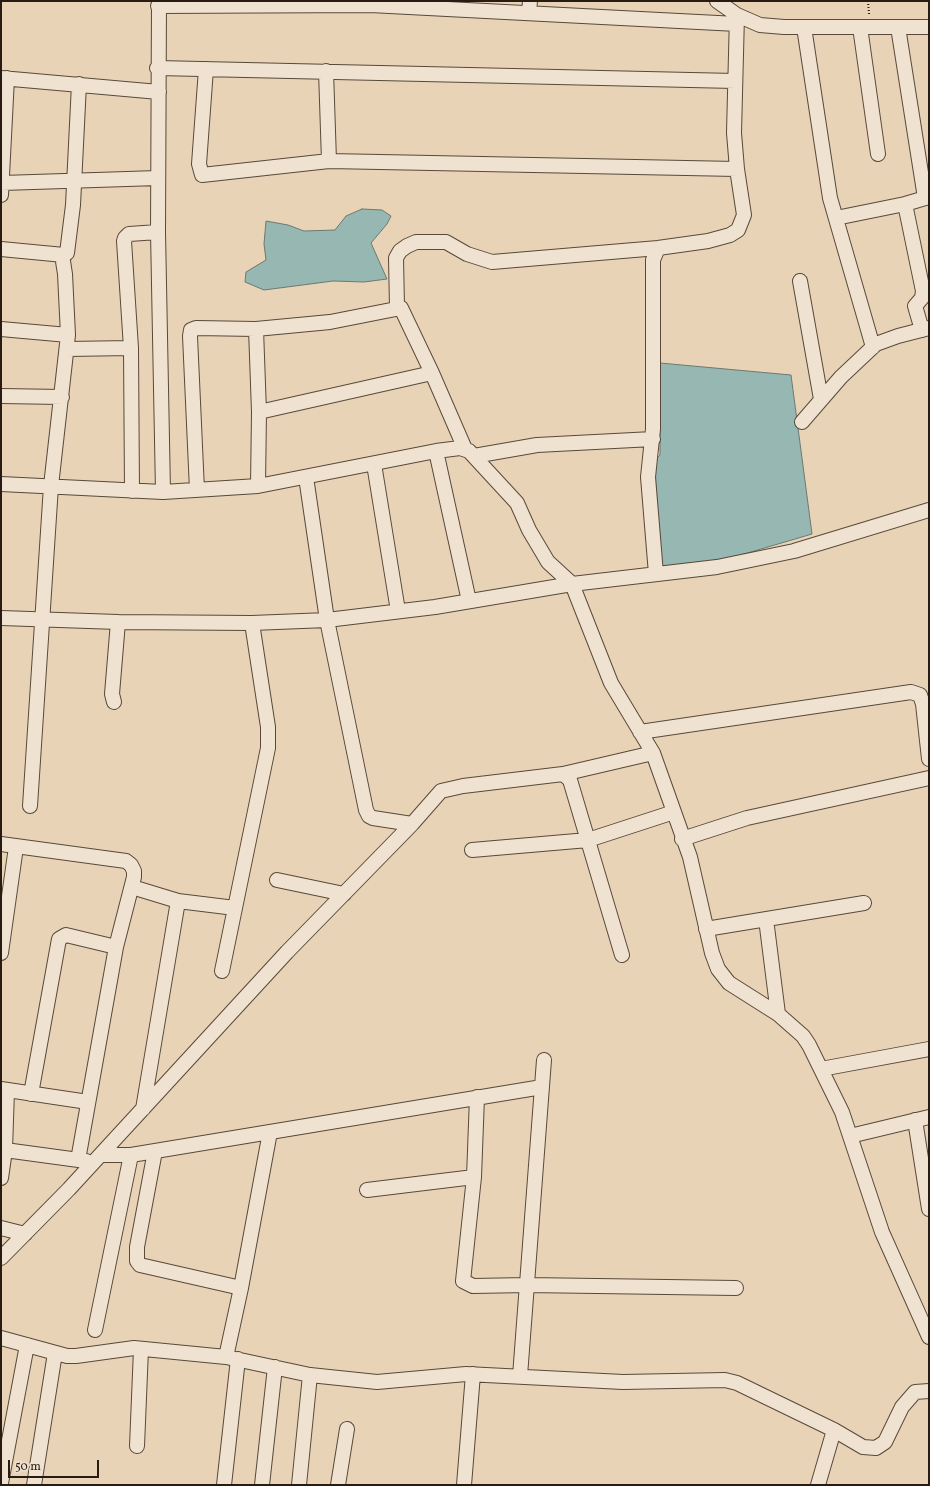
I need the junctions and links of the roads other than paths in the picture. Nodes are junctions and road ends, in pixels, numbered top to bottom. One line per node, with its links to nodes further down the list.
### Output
1 (717, 1): 5 (street)
2 (158, 3): 3 (street); 10 (street)
3 (370, 3): 4 (street)
4 (530, 7): 5 (street)
5 (737, 20): 6 (street); 14 (street)
6 (804, 27): 7 (street); 25 (street)
7 (860, 27): 8 (street); 17 (street)
8 (898, 27): 9 (street); 23 (street)
9 (929, 27)
10 (157, 68): 11 (street); 16 (street)
11 (206, 69): 12 (street); 18 (street)
12 (326, 72): 14 (street); 18 (street)
13 (4, 78): 15 (street); 22 (street)
14 (735, 81): 19 (street)
15 (80, 84): 16 (street); 21 (street)
16 (159, 92): 20 (street)
17 (878, 154)
18 (330, 161): 19 (street)
19 (737, 169): 27 (street)
20 (158, 178): 21 (street); 26 (street)
21 (74, 180): 22 (street); 29 (street)
22 (1, 189)
23 (927, 198): 24 (street)
24 (905, 204): 25 (street); 34 (street)
25 (836, 218): 36 (street)
26 (158, 232): 37 (street); 54 (street)
27 (658, 248): 31 (street); 44 (street)
28 (1, 249): 29 (street)
29 (62, 255): 35 (street)
30 (800, 281): 41 (street)
31 (398, 307): 33 (street); 38 (street)
32 (1, 329): 35 (street)
33 (256, 329): 42 (street); 53 (street)
34 (926, 329): 36 (street)
35 (68, 342): 37 (street); 40 (street)
36 (873, 347): 41 (street)
37 (130, 348): 52 (street)
38 (432, 373): 42 (street); 46 (street)
39 (1, 396): 40 (street)
40 (62, 397): 50 (street)
41 (821, 399): 43 (street)
42 (259, 412): 51 (street)
43 (802, 422)
44 (653, 439): 46 (street); 56 (street)
45 (436, 451): 46 (street); 47 (street); 58 (street)
46 (469, 452): 57 (street)
47 (374, 464): 48 (street); 59 (street)
48 (306, 477): 51 (street); 62 (street)
49 (1, 484): 50 (street)
50 (51, 486): 52 (street); 61 (street)
51 (258, 486): 53 (street)
52 (132, 490): 54 (street)
53 (197, 490): 54 (street)
54 (163, 492)
55 (929, 510): 56 (street)
56 (656, 574): 57 (street)
57 (572, 584): 58 (street); 66 (street)
58 (469, 601): 59 (street)
59 (398, 611): 62 (street)
60 (1, 618): 61 (street)
61 (43, 620): 63 (street); 71 (street)
62 (327, 620): 64 (street); 73 (street)
63 (118, 622): 64 (street); 65 (street)
64 (252, 623): 84 (street)
65 (114, 702)
66 (640, 732): 67 (street); 68 (street)
67 (654, 753): 69 (street); 72 (street)
68 (929, 759)
69 (563, 774): 73 (street); 75 (street)
70 (929, 778): 74 (street)
71 (30, 806)
72 (674, 812): 74 (street); 75 (street)
73 (412, 824): 81 (street)
74 (682, 839): 86 (street)
75 (588, 840): 78 (street); 89 (street)
76 (1, 844): 77 (street)
77 (16, 847): 80 (street); 88 (street)
78 (472, 850)
79 (277, 880): 81 (street)
80 (132, 887): 82 (street); 87 (street)
81 (344, 894): 100 (street)
82 (178, 901): 84 (street); 100 (street)
83 (864, 903): 85 (street)
84 (235, 908): 90 (street)
85 (766, 919): 86 (street); 91 (street)
86 (706, 929): 91 (street)
87 (116, 947): 97 (street); 99 (street)
88 (1, 953)
89 (622, 955)
90 (222, 971)
91 (778, 1014): 94 (street)
92 (929, 1049): 94 (street)
93 (544, 1060): 95 (street)
94 (821, 1069): 104 (street)
95 (542, 1087): 98 (street); 117 (street)
96 (4, 1090): 97 (street); 105 (street)
97 (31, 1094): 99 (street)
98 (477, 1097): 103 (street); 110 (street)
99 (88, 1102): 109 (street)
100 (143, 1109): 108 (street)
101 (929, 1117): 102 (street)
102 (915, 1120): 104 (street); 113 (street)
103 (270, 1132): 106 (street); 118 (street)
104 (850, 1136): 121 (street)
105 (4, 1150): 109 (street); 111 (street)
106 (155, 1151): 107 (street); 118 (street)
107 (131, 1155): 108 (street); 120 (street)
108 (98, 1158): 109 (street); 115 (street)
109 (78, 1160)
110 (474, 1177): 112 (street); 117 (street)
111 (1, 1178)
112 (367, 1190)
113 (929, 1209)
114 (1, 1228): 115 (street)
115 (25, 1234): 116 (street)
116 (1, 1258)
117 (527, 1284): 119 (street); 130 (street)
118 (241, 1288): 126 (street)
119 (736, 1288)
120 (95, 1330)
121 (929, 1337)
122 (1, 1338): 123 (street)
123 (27, 1345): 125 (street); 135 (street)
124 (141, 1349): 125 (street); 126 (street); 134 (street)
125 (56, 1353): 136 (street)
126 (232, 1358): 127 (street); 137 (street)
127 (275, 1367): 129 (street); 138 (street)
128 (473, 1374): 129 (street); 130 (street); 141 (street)
129 (310, 1375): 139 (street)
130 (520, 1376): 133 (street)
131 (929, 1391): 133 (street)
132 (347, 1430): 140 (street)
133 (834, 1430): 142 (street)
134 (137, 1446)
135 (1, 1483)
136 (34, 1485)
137 (224, 1485)
138 (262, 1485)
139 (299, 1485)
140 (338, 1485)
141 (464, 1485)
142 (818, 1485)

